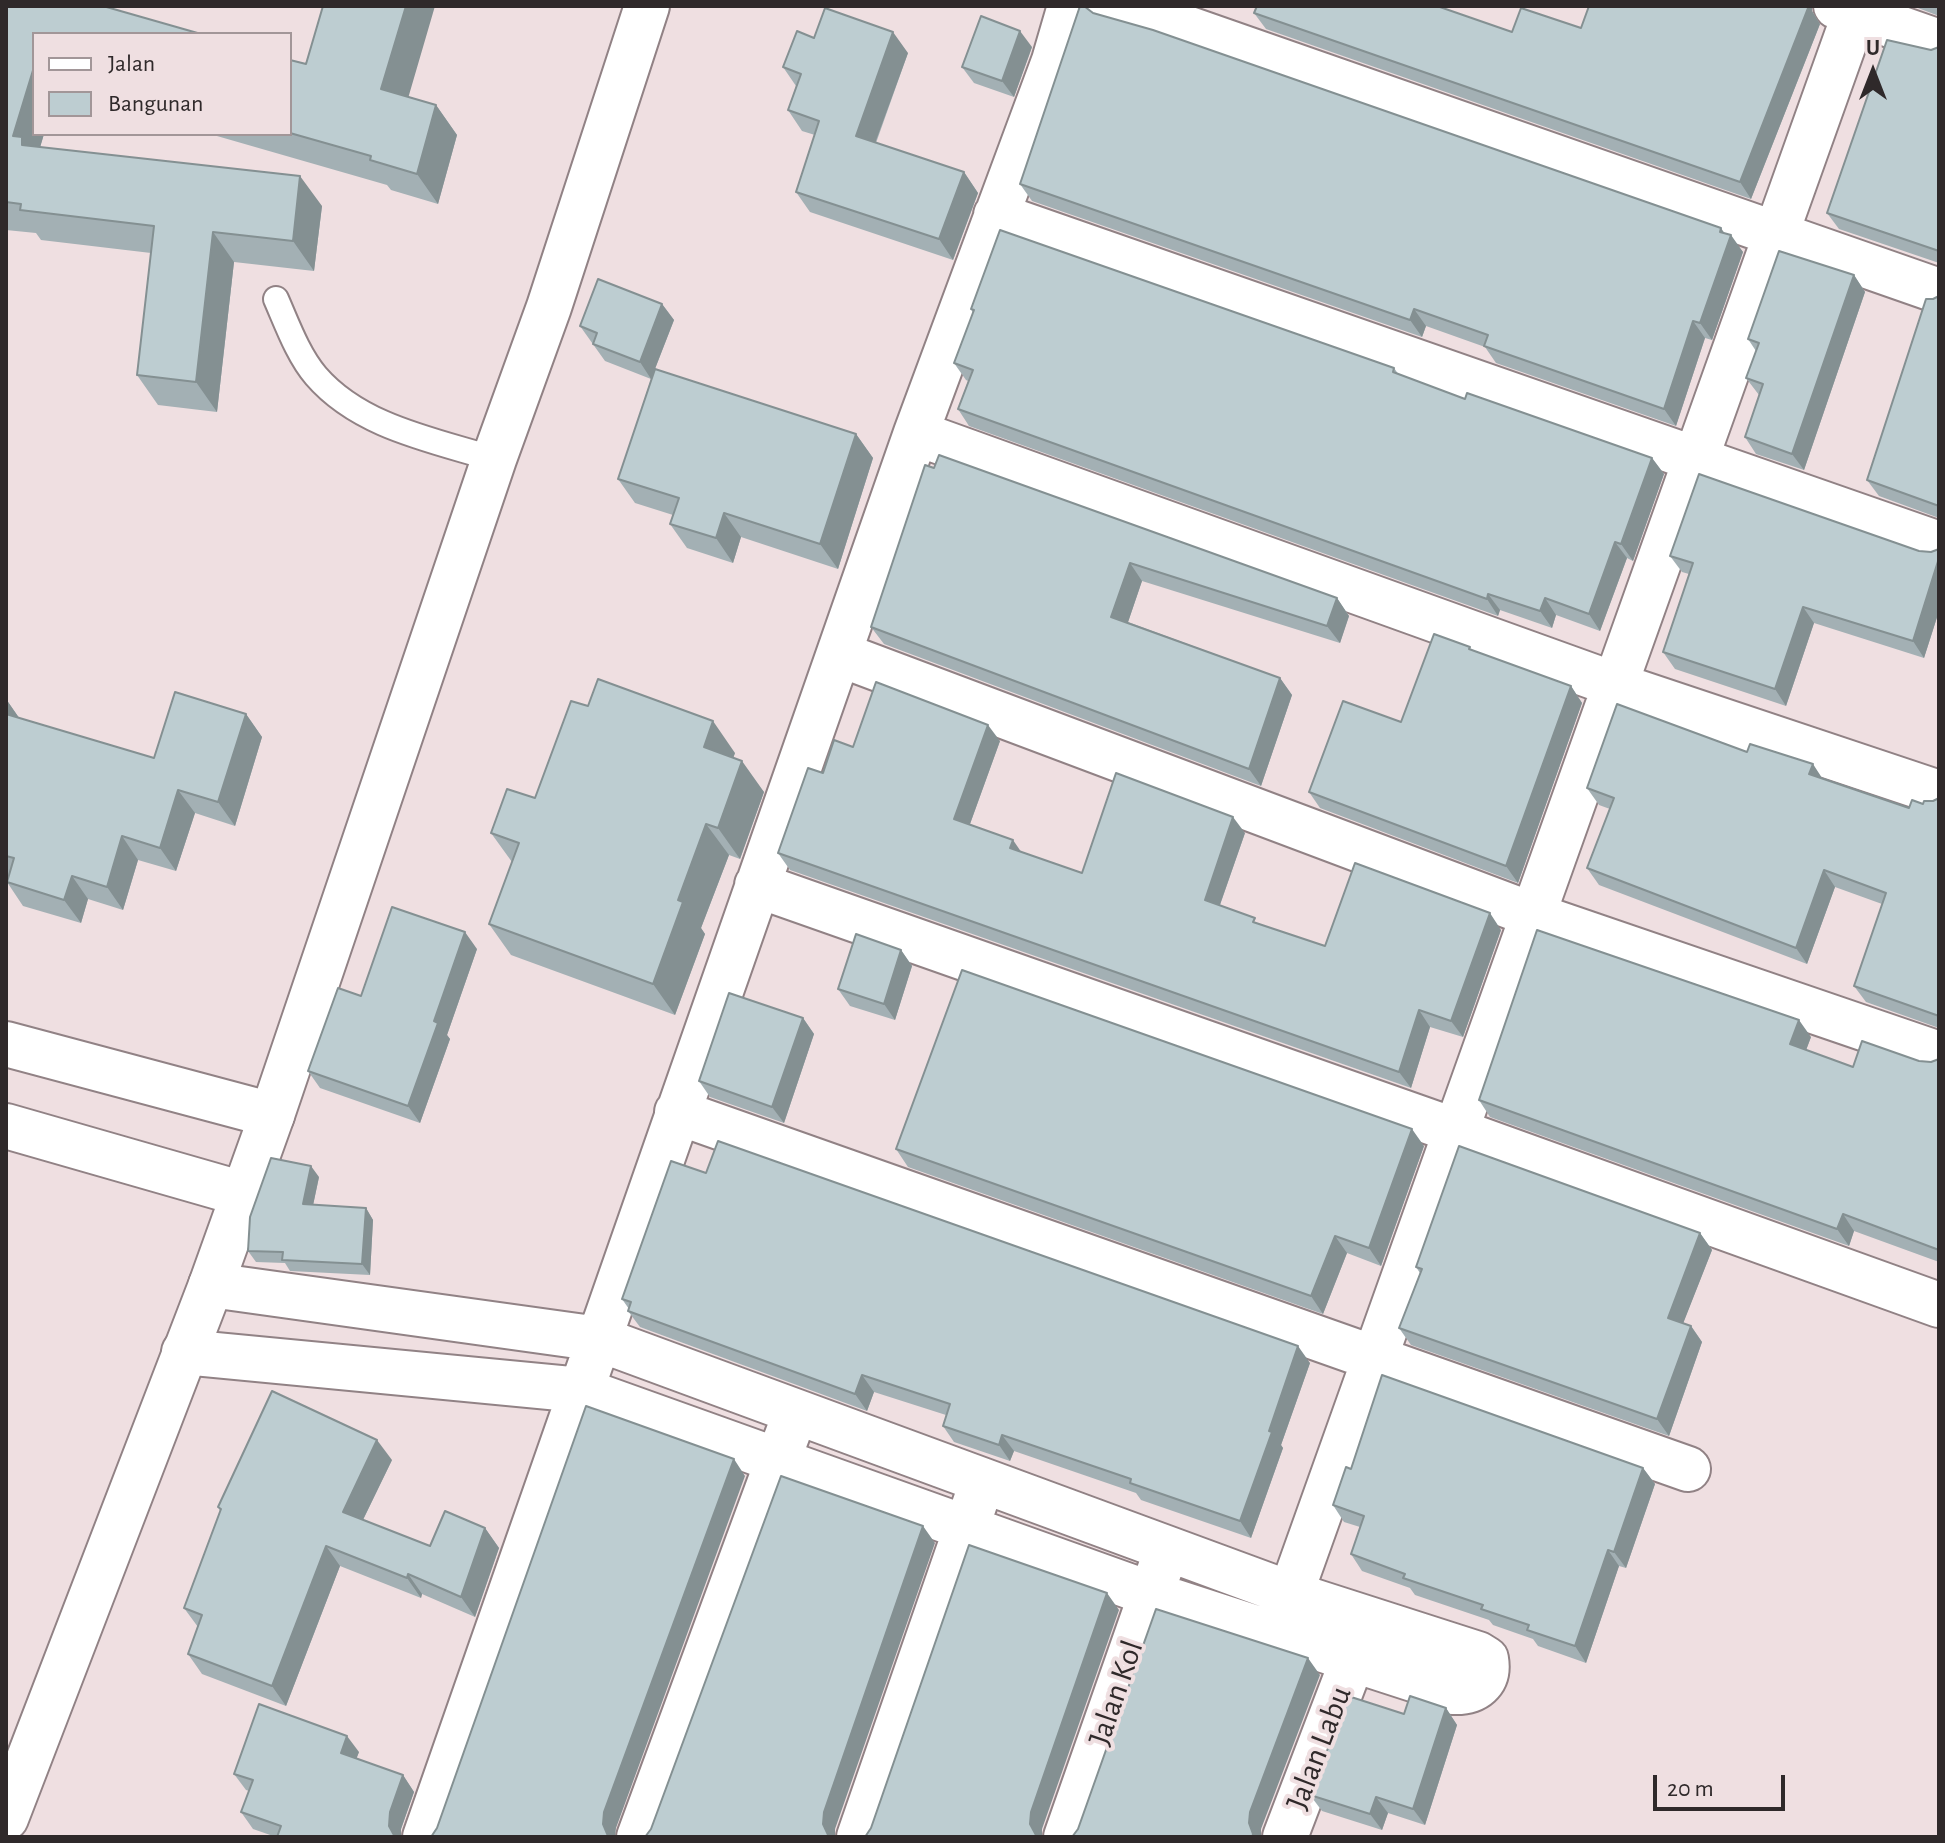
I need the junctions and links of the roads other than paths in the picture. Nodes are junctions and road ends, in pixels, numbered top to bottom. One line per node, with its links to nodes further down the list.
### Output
1 (647, 6): 12 (street)
2 (1070, 6): 6 (street)
3 (1112, 6): 7 (street)
4 (1845, 9): 5 (street); 7 (street)
5 (1939, 42)
6 (996, 215): 10 (street); 11 (street)
7 (1776, 235): 8 (street); 11 (street)
8 (1939, 291)
9 (276, 299): 12 (lane)
10 (916, 433): 14 (street); 15 (street)
11 (1696, 458): 13 (street); 15 (street)
12 (494, 459): 22 (street)
13 (1939, 544)
14 (839, 654): 17 (street); 18 (street)
15 (1616, 685): 16 (street); 18 (street)
16 (1939, 793)
17 (757, 885): 21 (street); 24 (street)
18 (1533, 915): 20 (street); 24 (street)
19 (6, 1044): 22 (street)
20 (1939, 1054)
21 (677, 1112): 28 (street); 30 (street)
22 (272, 1115): 25 (street)
23 (6, 1126): 25 (street)
24 (1456, 1131): 27 (street); 30 (street)
25 (243, 1194): 26 (street)
26 (211, 1285): 28 (street); 29 (street)
27 (1939, 1305)
28 (599, 1339): 31 (street); 32 (street)
29 (184, 1352): 31 (street); 41 (street)
30 (1375, 1357): 34 (street); 39 (street)
31 (581, 1390): 33 (street); 42 (street)
32 (796, 1412): 33 (street); 35 (street)
33 (777, 1460): 36 (street); 43 (street)
34 (1688, 1469)
35 (983, 1479): 36 (street); 37 (street)
36 (966, 1527): 38 (street); 44 (street)
37 (1168, 1549): 38 (street, Jalan Kol); 39 (street)
38 (1151, 1594): 39 (street); 45 (street, Jalan Kol)
39 (1284, 1614): 40 (street); 40 (street)
40 (1353, 1659): 46 (street, Jalan Labu)
41 (6, 1818)
42 (425, 1837)
43 (639, 1837)
44 (859, 1837)
45 (1066, 1837)
46 (1285, 1837)

